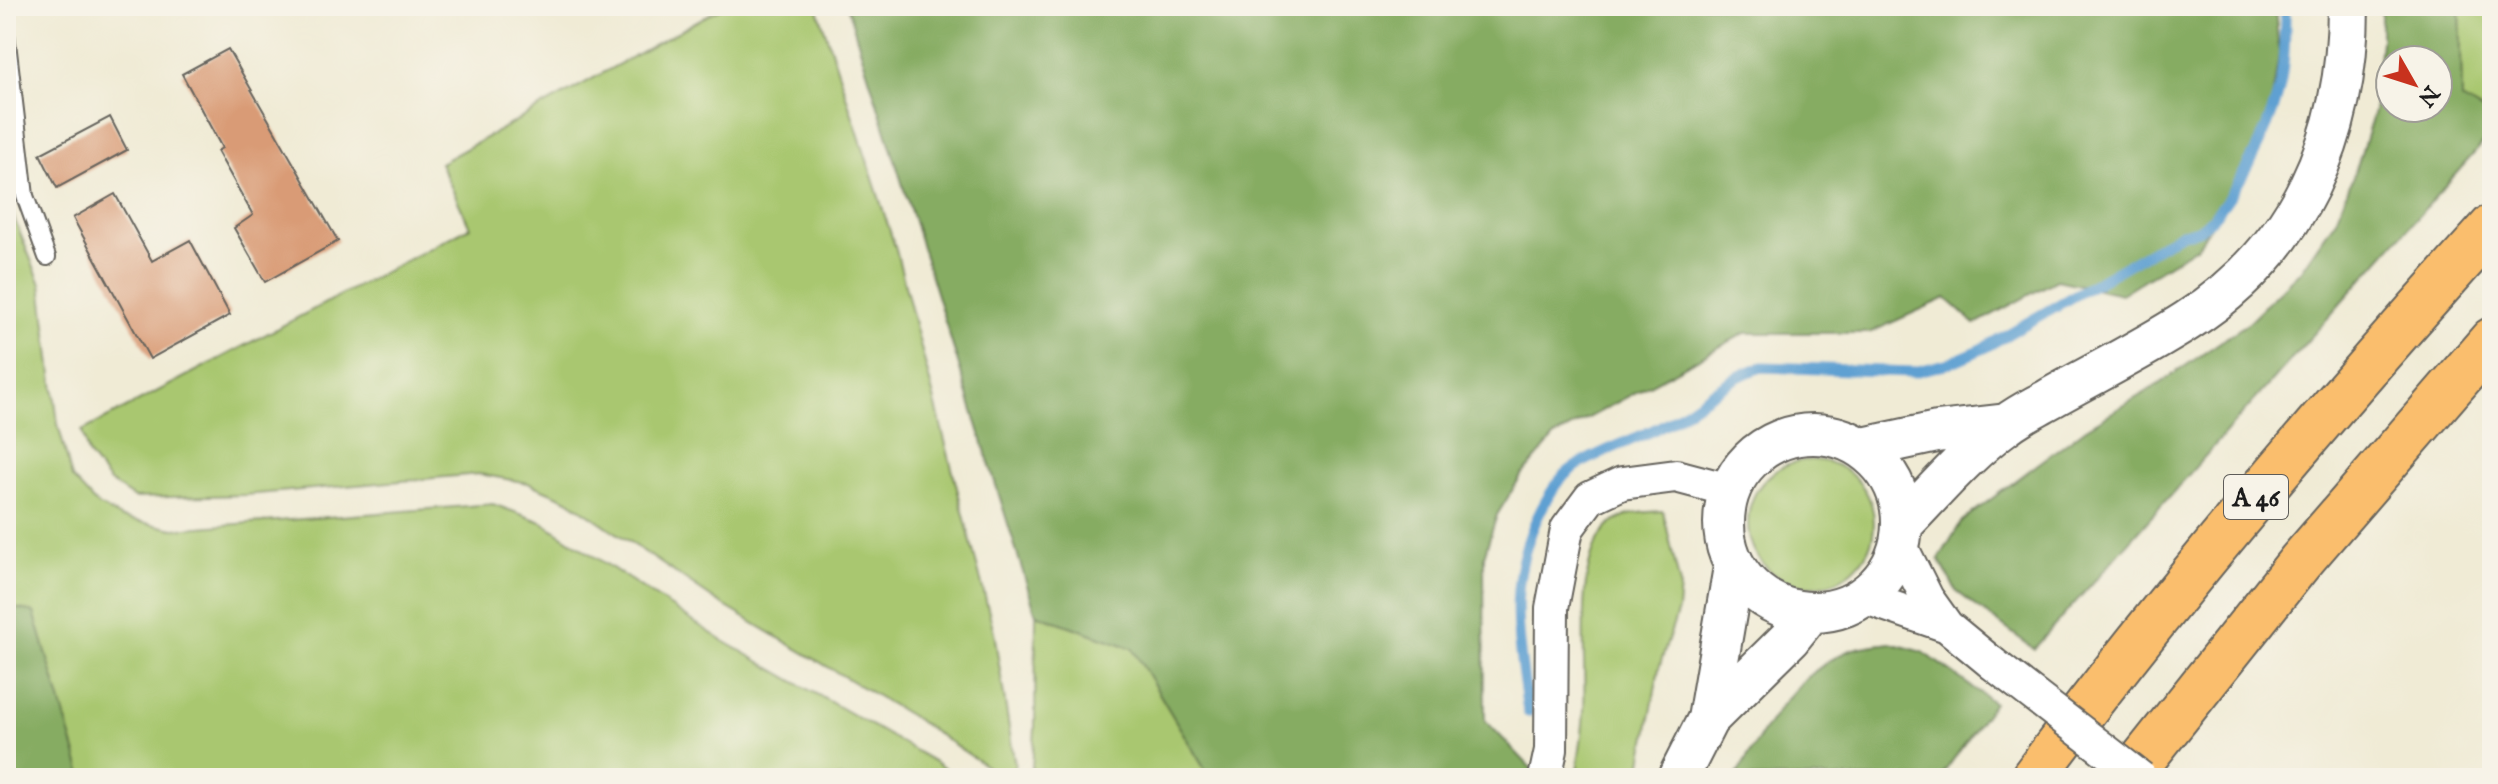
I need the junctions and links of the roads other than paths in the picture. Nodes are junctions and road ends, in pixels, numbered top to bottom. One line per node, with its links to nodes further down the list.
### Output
1 (2348, 6): 6 (street)
2 (6, 34): 4 (lane)
3 (2492, 227): 17 (highway, A 46)
4 (47, 257)
5 (2492, 340): 18 (highway, A 46)
6 (2007, 424): 7 (street); 9 (street)
7 (1863, 448): 8 (street); 9 (street)
8 (1729, 490): 10 (street); 15 (street)
9 (1901, 534): 11 (street); 13 (street)
10 (1734, 567): 12 (street); 14 (street)
11 (1863, 597): 12 (street); 13 (street)
12 (1810, 613): 14 (street)
13 (1947, 626): 19 (street, bridge)
14 (1708, 719): 16 (street)
15 (1545, 778)
16 (1678, 778)
17 (2033, 778)
18 (2128, 778)
19 (2141, 778)

